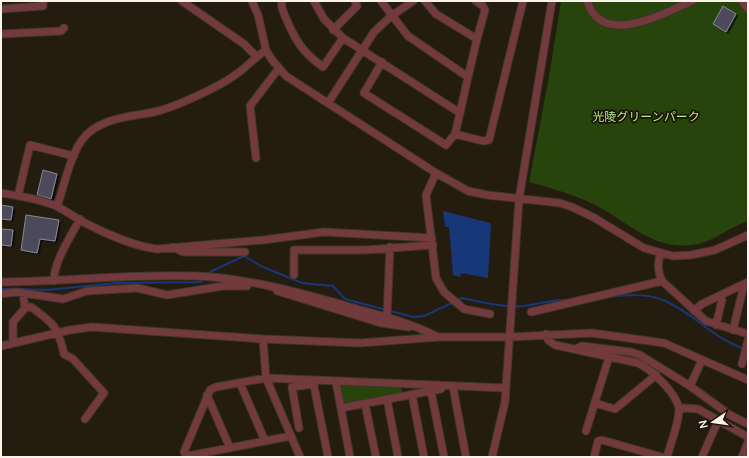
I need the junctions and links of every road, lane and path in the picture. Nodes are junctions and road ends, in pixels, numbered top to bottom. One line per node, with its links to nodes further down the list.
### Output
1 (43, 1): 16 (street)
2 (182, 1): 26 (street)
3 (252, 1): 24 (street)
4 (282, 1): 22 (street)
5 (314, 1): 20 (street)
6 (355, 1): 20 (street)
7 (381, 1): 18 (street)
8 (413, 1): 18 (street)
9 (425, 1): 23 (street)
10 (476, 1): 23 (street)
11 (523, 1): 32 (street)
12 (552, 1): 38 (street)
13 (587, 1): 14 (street)
14 (692, 1)
15 (742, 1): 17 (street)
16 (1, 8)
17 (748, 9)
18 (392, 16): 25 (street); 29 (street)
19 (64, 28): 21 (street)
20 (333, 30): 22 (street)
21 (1, 34)
22 (343, 38): 25 (street)
23 (476, 39): 29 (street)
24 (266, 50): 26 (street); 28 (street)
25 (362, 50): 27 (street); 30 (street)
26 (256, 56): 33 (street)
27 (382, 62): 31 (street); 32 (street)
28 (279, 68): 30 (street); 34 (street)
29 (468, 77): 31 (street)
30 (328, 103): 35 (street)
31 (460, 113): 32 (street)
32 (455, 134)
33 (74, 156): 37 (street); 39 (street)
34 (256, 158)
35 (436, 173): 38 (street); 42 (street)
36 (1, 194): 37 (street)
37 (18, 196): 39 (street)
38 (519, 199): 46 (street); 68 (street)
39 (57, 206): 40 (street)
40 (80, 219): 43 (street); 48 (street)
41 (748, 235): 46 (street)
42 (433, 241): 43 (street); 44 (street); 59 (street)
43 (173, 247): 45 (street)
44 (390, 247): 47 (street); 60 (street)
45 (245, 252)
46 (660, 254): 49 (street)
47 (294, 275)
48 (54, 281): 50 (street); 60 (street)
49 (662, 281): 57 (street); 58 (street)
50 (1, 282)
51 (748, 282): 57 (street)
52 (743, 289): 63 (street)
53 (23, 293): 54 (street); 56 (street); 62 (street)
54 (1, 294)
55 (722, 300): 61 (street)
56 (25, 308): 64 (street); 71 (street)
57 (694, 311): 61 (street)
58 (531, 312)
59 (490, 314)
60 (387, 317): 62 (street)
61 (716, 325): 63 (street)
62 (419, 328): 67 (street)
63 (733, 330): 66 (street)
64 (58, 332): 69 (street); 71 (street); 94 (street)
65 (546, 334): 68 (street); 73 (street); 75 (street)
66 (748, 334)
67 (439, 337): 68 (street); 69 (street)
68 (509, 337): 85 (street)
69 (263, 339): 78 (street)
70 (748, 340): 76 (street)
71 (13, 343): 72 (street)
72 (1, 346)
73 (576, 350): 74 (street); 83 (street)
74 (609, 357): 77 (street); 90 (street)
75 (702, 360): 79 (street); 83 (street)
76 (742, 364)
77 (656, 375): 90 (street); 93 (street)
78 (266, 378): 80 (street); 82 (street); 99 (street)
79 (748, 380)
80 (314, 382): 81 (street); 97 (street); 105 (street)
81 (336, 382): 84 (street); 92 (street)
82 (240, 383): 88 (street); 101 (street)
83 (690, 386): 96 (street)
84 (453, 387): 85 (street); 86 (street); 111 (street)
85 (506, 388): 112 (street)
86 (431, 391): 87 (street); 110 (street)
87 (412, 394): 89 (street); 109 (street)
88 (207, 396): 103 (street); 103 (street)
89 (387, 399): 91 (street); 108 (street)
90 (595, 403): 98 (street)
91 (365, 404): 92 (street); 107 (street)
92 (341, 408): 106 (street)
93 (679, 410): 95 (street); 115 (street)
94 (85, 419)
95 (718, 421): 100 (street); 116 (street)
96 (748, 424)
97 (299, 428)
98 (586, 431)
99 (291, 436): 101 (street); 104 (street)
100 (748, 437)
101 (265, 441): 103 (street)
102 (748, 442): 117 (street)
103 (230, 448)
104 (300, 457)
105 (328, 457)
106 (350, 457)
107 (376, 457)
108 (398, 457)
109 (424, 457)
110 (444, 457)
111 (466, 457)
112 (492, 457)
113 (594, 457): 114 (street)
114 (662, 457)
115 (667, 457)
116 (702, 457)
117 (742, 457)

